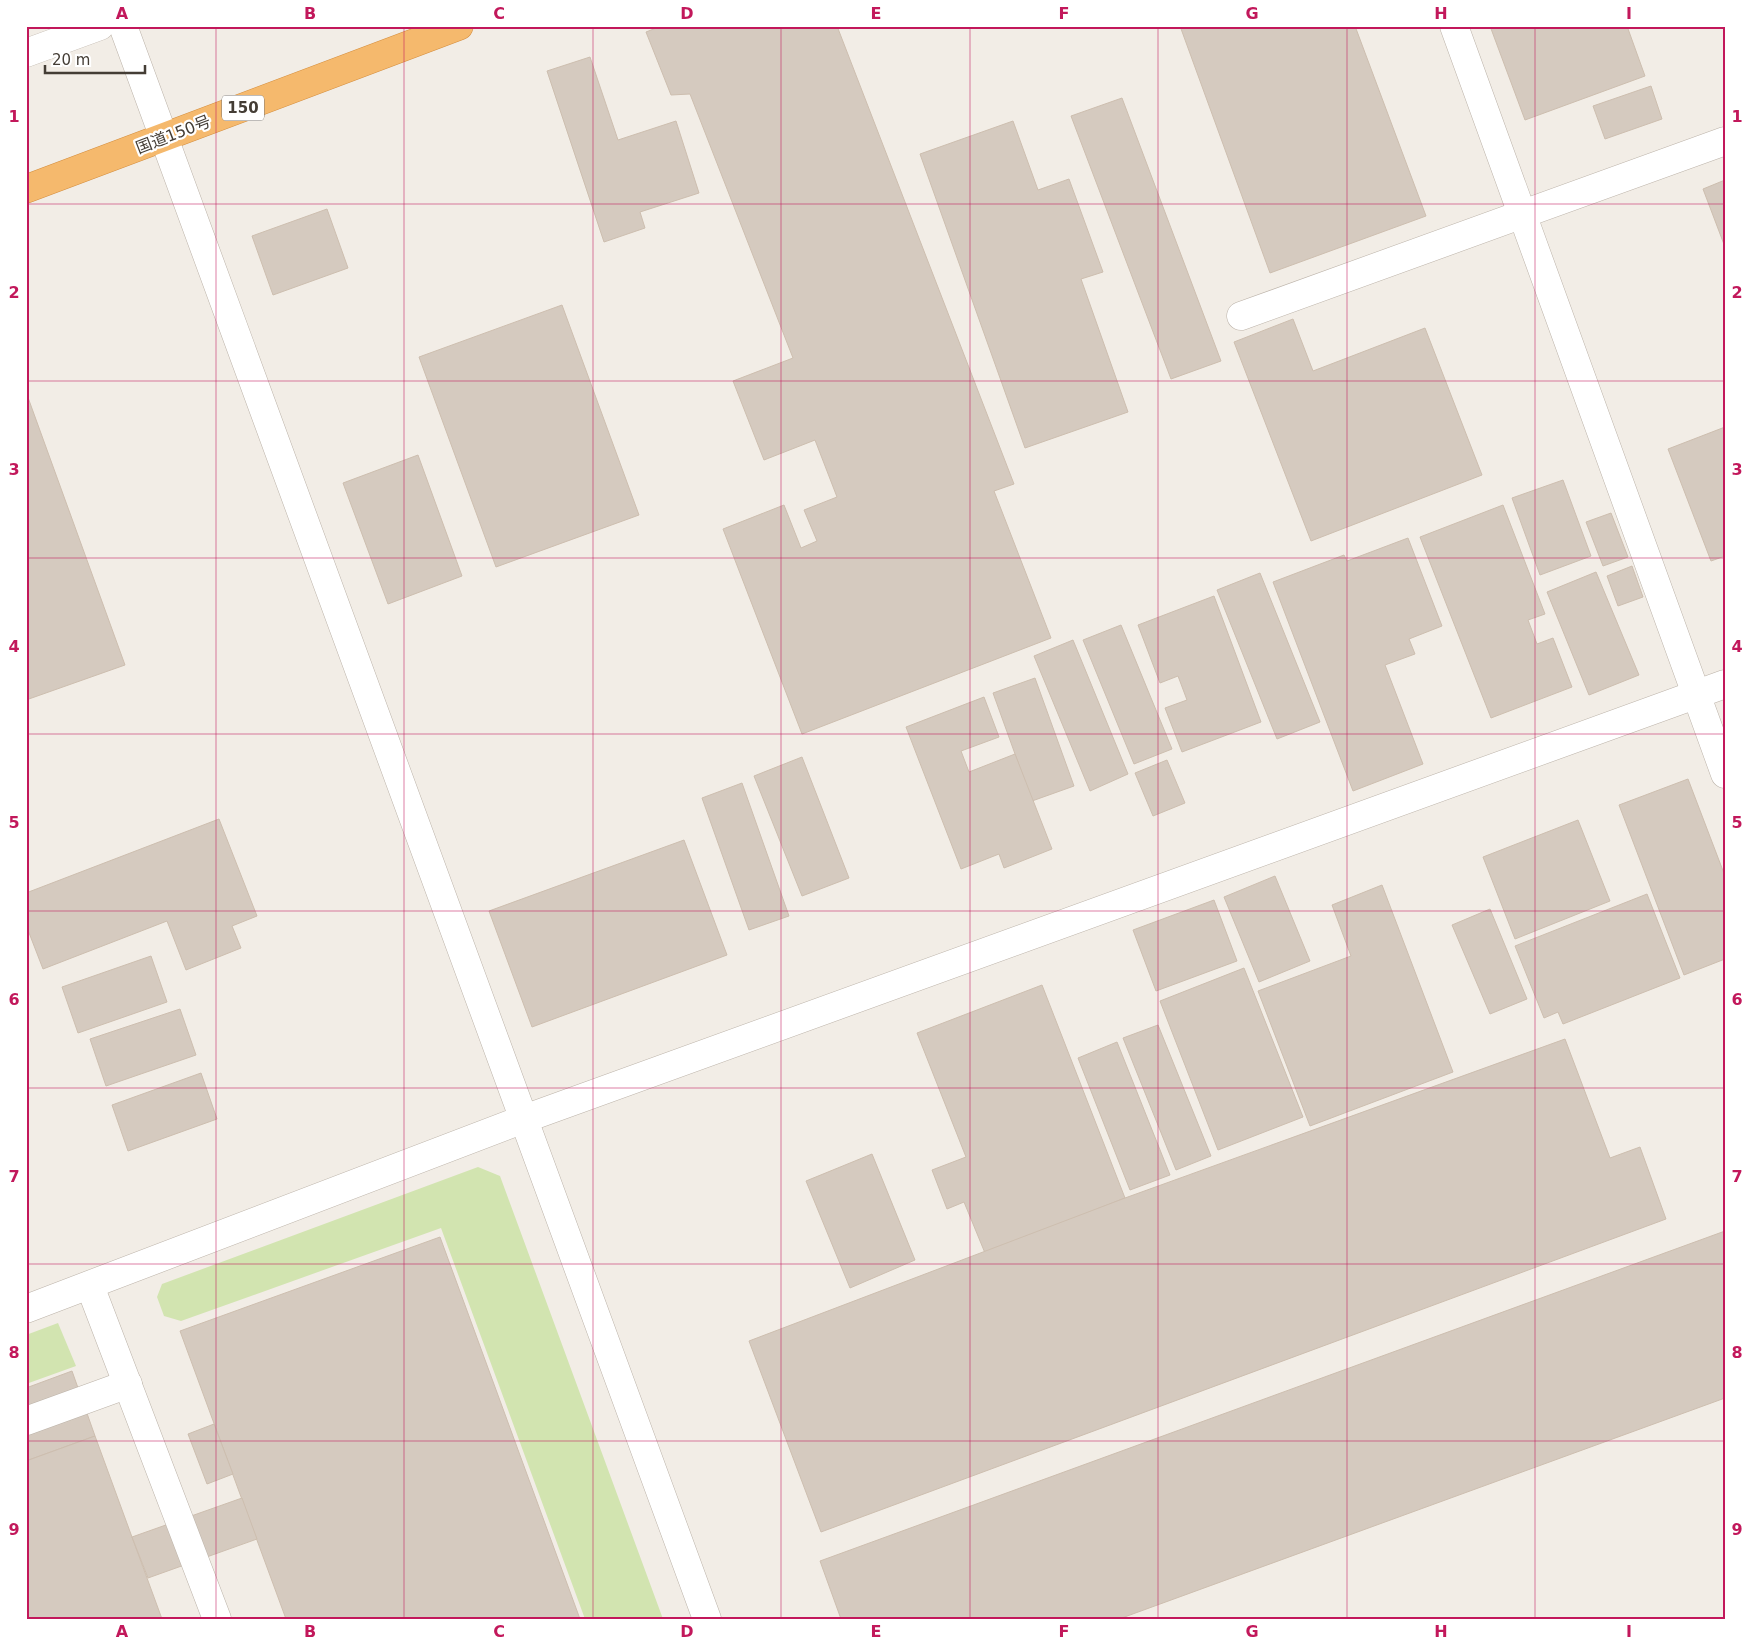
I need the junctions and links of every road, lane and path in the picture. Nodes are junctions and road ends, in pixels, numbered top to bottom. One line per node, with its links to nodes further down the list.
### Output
1 (100, 26): 5 (street)
2 (123, 26): 6 (street)
3 (459, 26): 6 (highway, 国道150号 / 150)
4 (1454, 26): 9 (street)
5 (26, 53)
6 (163, 138): 8 (highway, 国道150号 / 150); 14 (street)
7 (1725, 141): 9 (street)
8 (26, 189)
9 (1523, 215): 10 (street); 12 (street)
10 (1241, 316)
11 (1725, 684): 12 (street)
12 (1696, 694): 13 (street); 14 (street)
13 (1725, 774)
14 (524, 1120): 15 (street); 20 (street)
15 (90, 1286): 16 (street); 17 (street)
16 (26, 1309)
17 (128, 1384): 18 (street); 19 (street)
18 (26, 1421)
19 (216, 1619)
20 (706, 1619)

